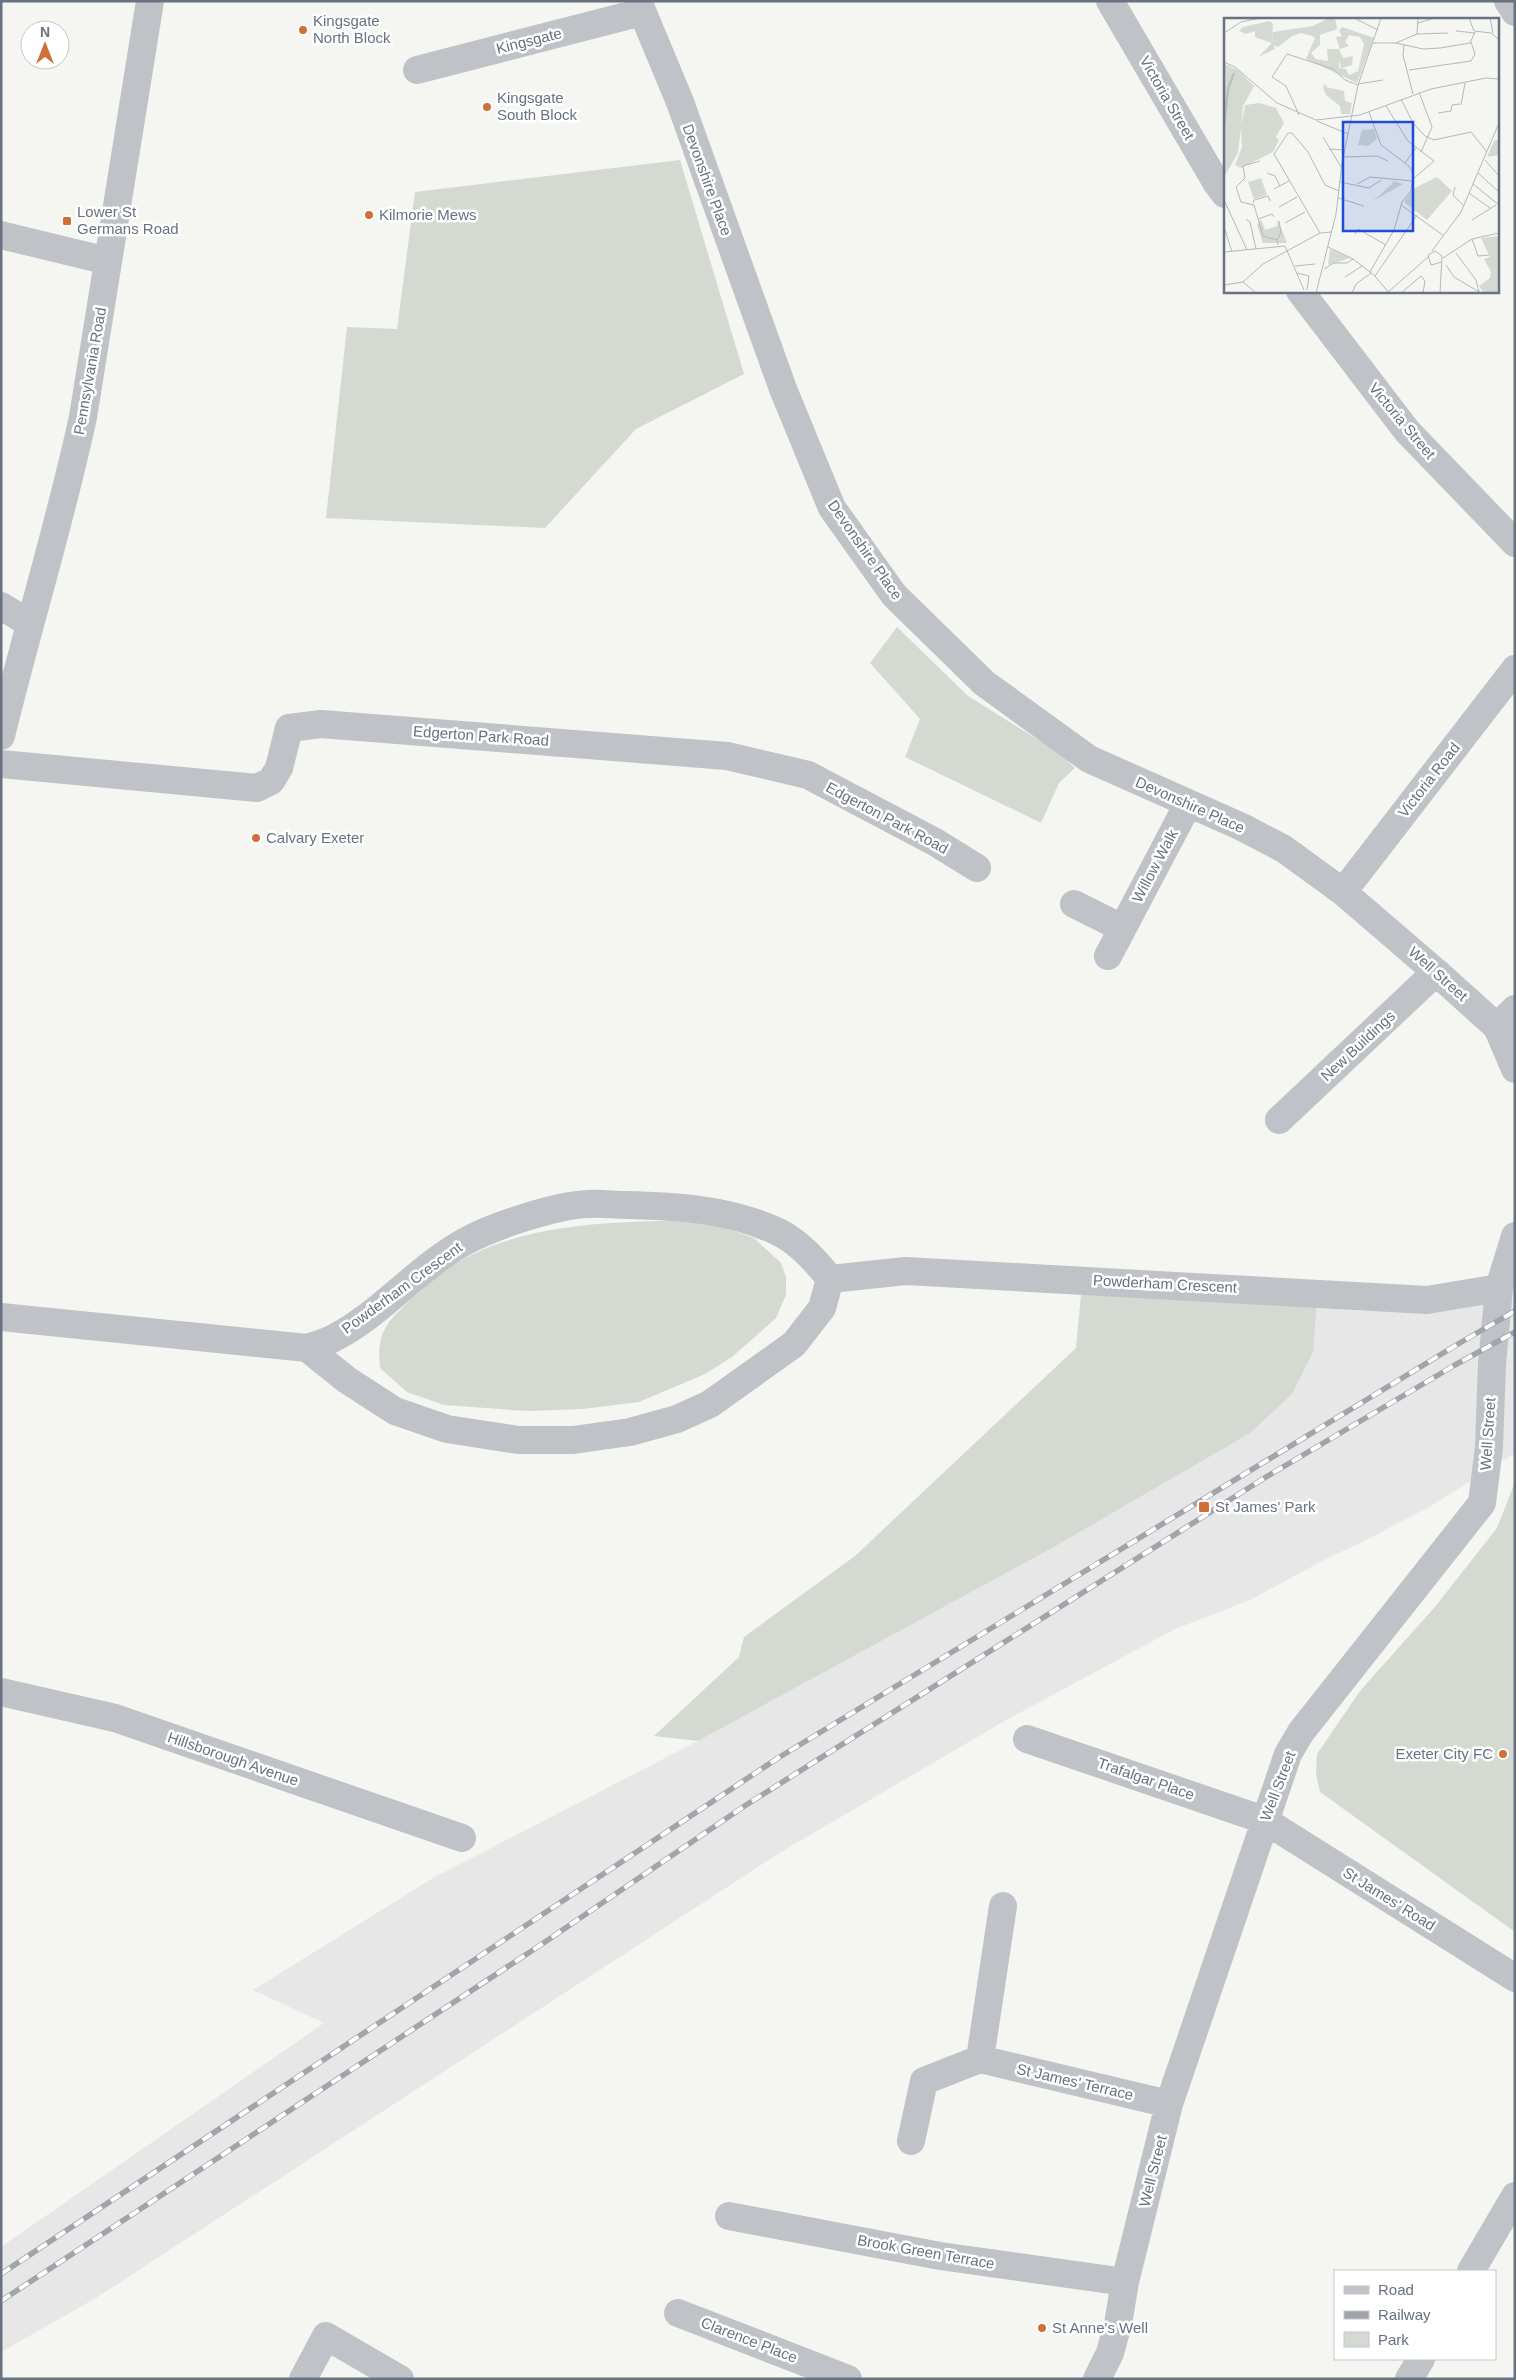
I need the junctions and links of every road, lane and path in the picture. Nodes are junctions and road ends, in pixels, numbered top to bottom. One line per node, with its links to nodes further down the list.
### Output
1 (150, 1): 9 (street, Pennsylvania Road)
2 (1110, 1): 7 (street, Victoria Street)
3 (1508, 1): 5 (street)
4 (640, 7): 6 (street, Kingsgate); 17 (street, Devonshire Place)
5 (1515, 12)
6 (417, 70)
7 (1224, 192)
8 (1, 235): 9 (street)
9 (108, 261): 13 (street, Pennsylvania Road)
10 (1301, 292): 11 (street, Victoria Street)
11 (1515, 543)
12 (1, 606): 13 (street)
13 (29, 623): 15 (street, Pennsylvania Road)
14 (1515, 668): 19 (street, Victoria Road)
15 (1, 736)
16 (1, 764): 18 (street, Edgerton Park Road)
17 (1188, 804): 19 (street, Devonshire Place); 21 (street, Willow Walk)
18 (977, 868)
19 (1343, 892): 23 (street, Well Street)
20 (1074, 904): 21 (street)
21 (1122, 928): 22 (street, Willow Walk)
22 (1108, 956)
23 (1436, 972): 24 (street, Well Street); 26 (street, New Buildings)
24 (1506, 1018): 25 (street, Well Street)
25 (1515, 1069)
26 (1279, 1120)
27 (1515, 1238): 29 (street, Well Street)
28 (830, 1279): 29 (street, Powderham Crescent); 31 (street, Powderham Crescent); 31 (street)
29 (1499, 1288): 34 (street, Well Street)
30 (1, 1317): 31 (street, Powderham Crescent)
31 (307, 1348)
32 (1, 1692): 35 (street, Hillsborough Avenue)
33 (1027, 1739): 34 (street, Trafalgar Place)
34 (1264, 1820): 37 (street, St James' Road); 39 (street, Well Street)
35 (462, 1838)
36 (1003, 1906): 38 (street)
37 (1515, 1978)
38 (980, 2060): 39 (street, St James' Terrace); 40 (street)
39 (1170, 2104): 44 (street, Well Street)
40 (911, 2141)
41 (1515, 2196): 43 (street)
42 (729, 2216): 44 (street, Brook Green Terrace)
43 (1472, 2270)
44 (1125, 2282): 50 (street, Well Street)
45 (678, 2313): 49 (street, Clarence Place)
46 (1420, 2360): 51 (street)
47 (303, 2379): 48 (street)
48 (400, 2379)
49 (848, 2379)
50 (1097, 2379)
51 (1409, 2379)

